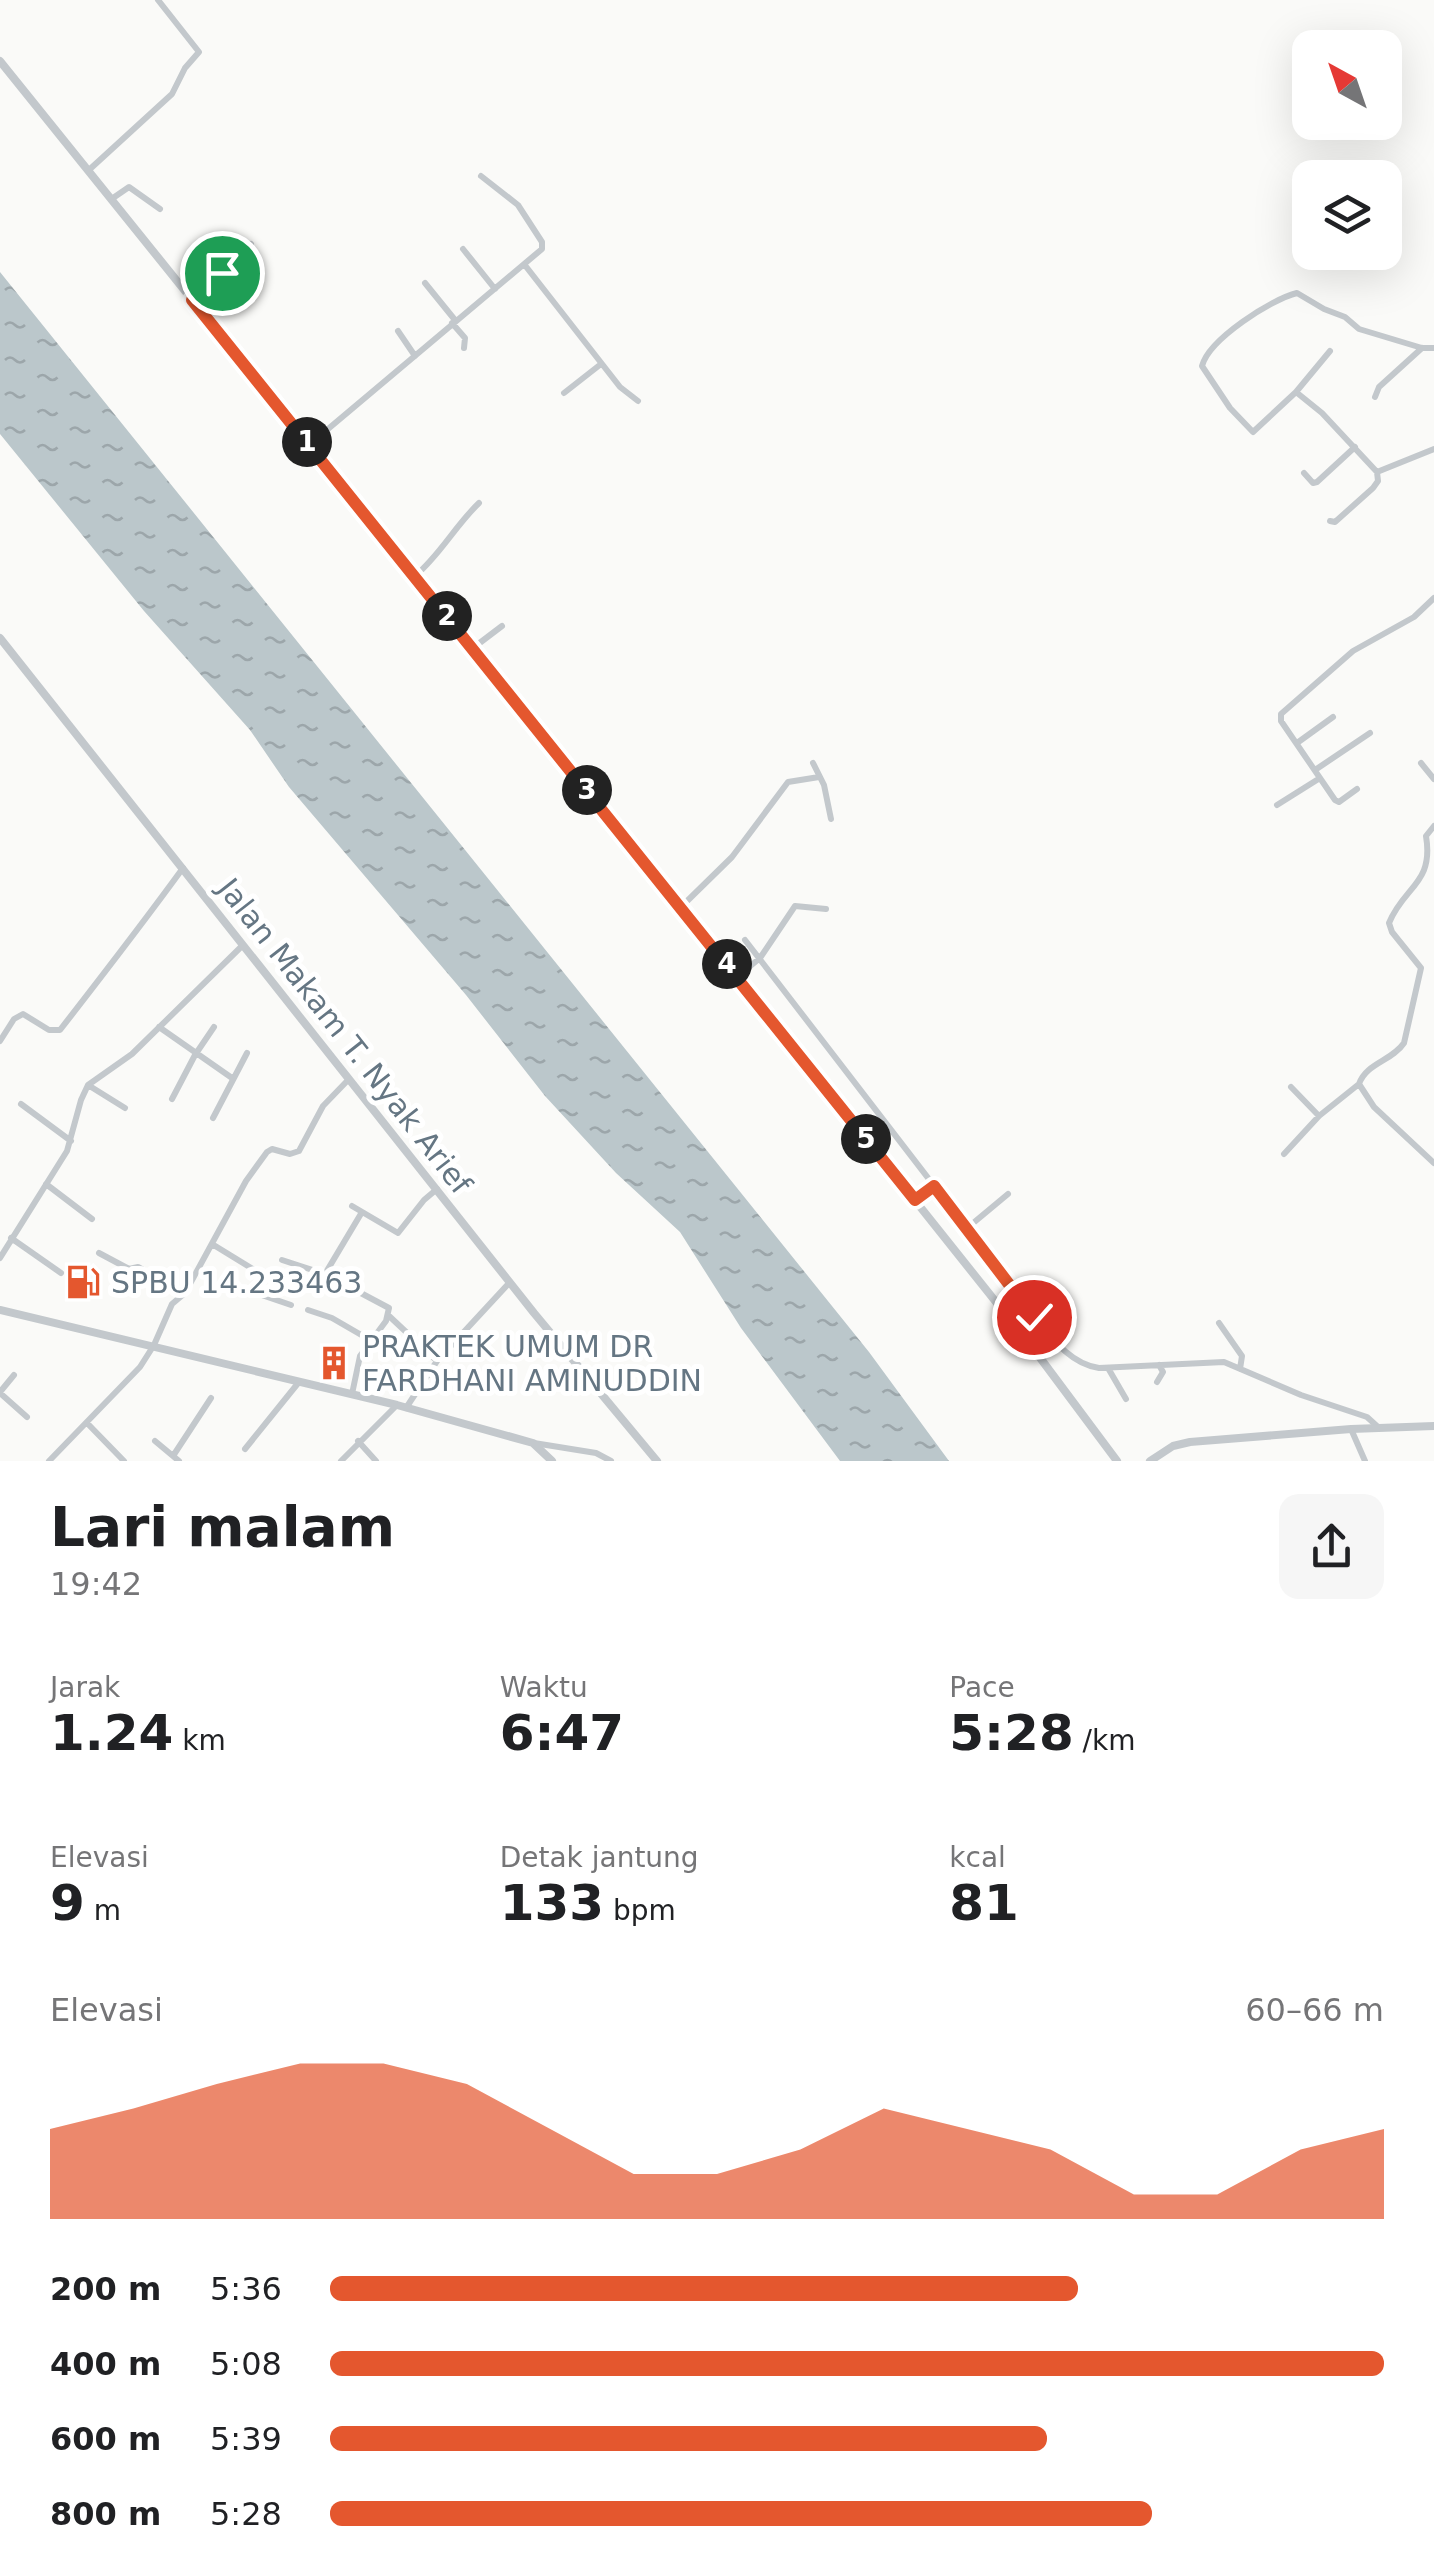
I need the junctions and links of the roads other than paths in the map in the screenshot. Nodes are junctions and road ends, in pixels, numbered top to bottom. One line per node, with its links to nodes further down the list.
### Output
1 (158, 0): 3 (street)
2 (0, 61): 3 (street)
3 (91, 168): 5 (street)
4 (481, 176): 9 (street)
5 (119, 193): 6 (street); 12 (street)
6 (160, 209)
7 (251, 244): 12 (street)
8 (463, 250): 11 (street)
9 (524, 264): 11 (street); 20 (street)
10 (425, 283): 13 (street)
11 (495, 288): 13 (street)
12 (192, 300): 25 (street)
13 (454, 322): 15 (street); 19 (street)
14 (398, 331): 19 (street)
15 (464, 348)
16 (1422, 348): 17 (street); 21 (street); 23 (street)
17 (1434, 348)
18 (1330, 352): 21 (street)
19 (415, 356): 25 (street)
20 (602, 364): 22 (street); 24 (street)
21 (1296, 392): 26 (street)
22 (564, 393)
23 (1375, 397)
24 (638, 402)
25 (313, 442): 32 (street)
26 (1355, 447): 28 (street); 29 (street)
27 (1434, 449): 28 (street)
28 (1377, 472): 31 (street)
29 (1304, 473)
30 (480, 503): 32 (street)
31 (1330, 521)
32 (417, 574): 36 (street)
33 (1434, 598): 39 (street)
34 (502, 626): 36 (street)
35 (0, 638): 50 (street, Jalan Makam T. Nyak Arief)
36 (473, 648): 51 (street)
37 (1333, 717): 39 (street)
38 (1370, 734): 42 (street)
39 (1297, 743): 42 (street)
40 (813, 763): 43 (street)
41 (1421, 764): 45 (street)
42 (1315, 770): 44 (street)
43 (819, 777): 48 (street); 51 (street)
44 (1320, 778): 46 (street); 47 (street)
45 (1434, 779)
46 (1357, 789)
47 (1276, 806)
48 (831, 819)
49 (1434, 826): 64 (street)
50 (183, 868): 54 (street, Jalan Makam T. Nyak Arief); 59 (street)
51 (681, 907): 56 (street)
52 (826, 909): 55 (street)
53 (745, 940): 55 (street)
54 (244, 944): 58 (street); 63 (street, Jalan Makam T. Nyak Arief)
55 (759, 959): 56 (street); 76 (street)
56 (740, 976): 79 (street)
57 (214, 1027): 61 (street)
58 (159, 1028): 61 (street); 65 (street)
59 (0, 1041)
60 (247, 1053): 62 (street)
61 (194, 1055): 62 (street); 67 (street)
62 (232, 1078): 71 (street)
63 (349, 1079): 77 (street, Jalan Makam T. Nyak Arief); 85 (street)
64 (1359, 1084): 70 (street); 74 (street)
65 (88, 1085): 69 (street); 72 (street)
66 (1290, 1087): 70 (street)
67 (172, 1099)
68 (21, 1104): 72 (street)
69 (124, 1108)
70 (1319, 1116): 73 (street)
71 (212, 1118)
72 (71, 1140): 75 (street)
73 (1284, 1154)
74 (1434, 1163)
75 (46, 1184): 82 (street); 84 (street)
76 (933, 1187): 79 (street); 83 (street)
77 (437, 1190): 81 (street); 91 (street, Jalan Makam T. Nyak Arief)
78 (1008, 1194): 83 (street)
79 (918, 1198): 101 (street)
80 (352, 1206): 81 (street)
81 (362, 1212): 90 (street)
82 (92, 1219)
83 (966, 1229): 98 (street)
84 (11, 1238): 87 (street); 89 (street)
85 (212, 1244): 92 (street); 93 (street)
86 (99, 1253): 92 (street)
87 (0, 1258)
88 (282, 1260): 90 (street)
89 (61, 1273)
90 (325, 1274): 96 (street)
91 (510, 1281): 102 (street); 132 (street, Jalan Makam T. Nyak Arief)
92 (185, 1293): 100 (street)
93 (291, 1305)
94 (0, 1310): 100 (street)
95 (308, 1310): 99 (street)
96 (388, 1316): 99 (street); 102 (street)
97 (1218, 1323): 105 (street)
98 (1052, 1337): 101 (street); 104 (street)
99 (370, 1340): 110 (street)
100 (154, 1345): 107 (street); 115 (street)
101 (1035, 1352): 133 (street)
102 (437, 1361): 113 (street)
103 (1159, 1365): 104 (street); 105 (street); 108 (street)
104 (1108, 1368): 112 (street)
105 (1240, 1369): 117 (street)
106 (14, 1376): 109 (street)
107 (300, 1381): 110 (street); 122 (street)
108 (1158, 1382)
109 (0, 1393): 114 (street)
110 (352, 1394): 113 (street)
111 (211, 1398): 124 (street)
112 (1126, 1399)
113 (402, 1407): 120 (street); 121 (street)
114 (27, 1417)
115 (87, 1423): 123 (street); 127 (street)
116 (1434, 1426): 117 (street)
117 (1378, 1428): 118 (street)
118 (1351, 1429): 134 (street); 135 (street)
119 (155, 1441): 124 (street)
120 (358, 1441): 128 (street); 129 (street)
121 (533, 1443): 130 (street); 131 (street)
122 (245, 1450)
123 (58, 1452): 125 (street); 126 (street)
124 (176, 1458)
125 (49, 1461)
126 (67, 1461)
127 (124, 1461)
128 (341, 1461)
129 (376, 1461)
130 (552, 1461)
131 (611, 1461)
132 (658, 1461)
133 (1118, 1461)
134 (1150, 1461)
135 (1365, 1461)

